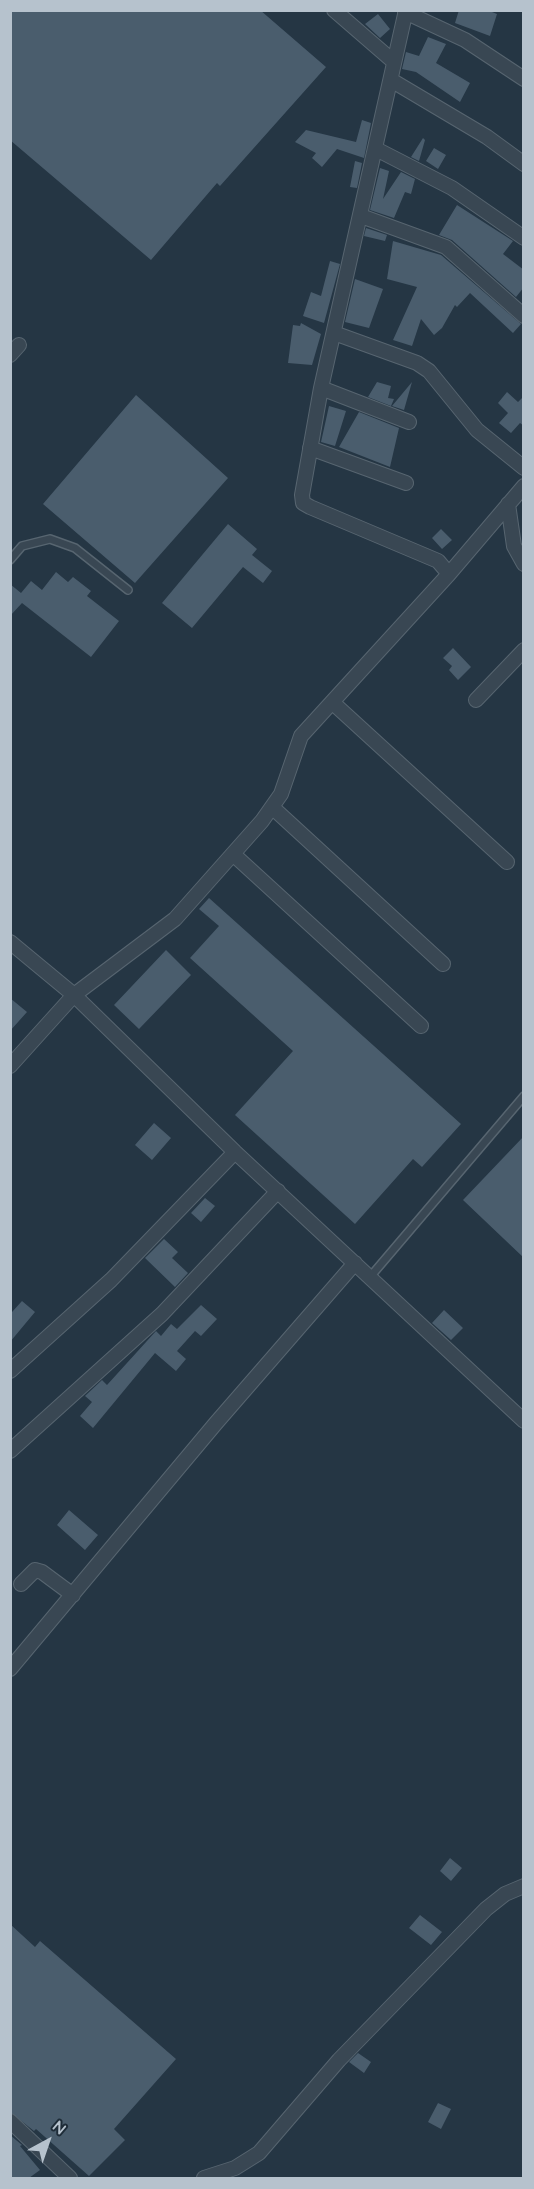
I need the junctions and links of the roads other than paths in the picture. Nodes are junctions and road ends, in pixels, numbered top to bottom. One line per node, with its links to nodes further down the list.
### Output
1 (334, 10): 3 (street)
2 (406, 11): 3 (street); 5 (street)
3 (394, 62): 4 (street)
4 (391, 80): 6 (street); 7 (street)
5 (524, 80)
6 (376, 149): 8 (street); 9 (street)
7 (524, 164)
8 (361, 216): 10 (street); 11 (street)
9 (524, 238)
10 (524, 316)
11 (334, 333): 12 (street); 15 (street)
12 (321, 388): 13 (street); 14 (street)
13 (409, 422)
14 (310, 448): 16 (street); 21 (street)
15 (524, 468)
16 (406, 483)
17 (524, 486): 18 (street)
18 (508, 504): 20 (street); 21 (street)
19 (10, 560): 22 (lane)
20 (524, 564)
21 (449, 574): 25 (street)
22 (128, 590)
23 (524, 650): 24 (street)
24 (476, 700)
25 (332, 702): 26 (street); 28 (street)
26 (272, 807): 27 (street); 30 (street)
27 (233, 854): 31 (street); 32 (street)
28 (507, 862)
29 (10, 942): 31 (street)
30 (443, 964)
31 (74, 995): 33 (street); 35 (street)
32 (421, 1026)
33 (10, 1066)
34 (524, 1096): 38 (lane)
35 (235, 1152): 36 (street); 39 (street)
36 (278, 1191): 37 (street); 41 (street)
37 (355, 1263): 38 (street); 43 (street)
38 (370, 1277): 40 (street)
39 (10, 1371)
40 (524, 1421)
41 (10, 1451)
42 (21, 1584): 43 (street)
43 (73, 1595): 44 (street)
44 (10, 1670)
45 (524, 1886): 47 (street)
46 (10, 2121): 48 (street)
47 (232, 2173): 49 (street)
48 (70, 2178)
49 (205, 2178)

